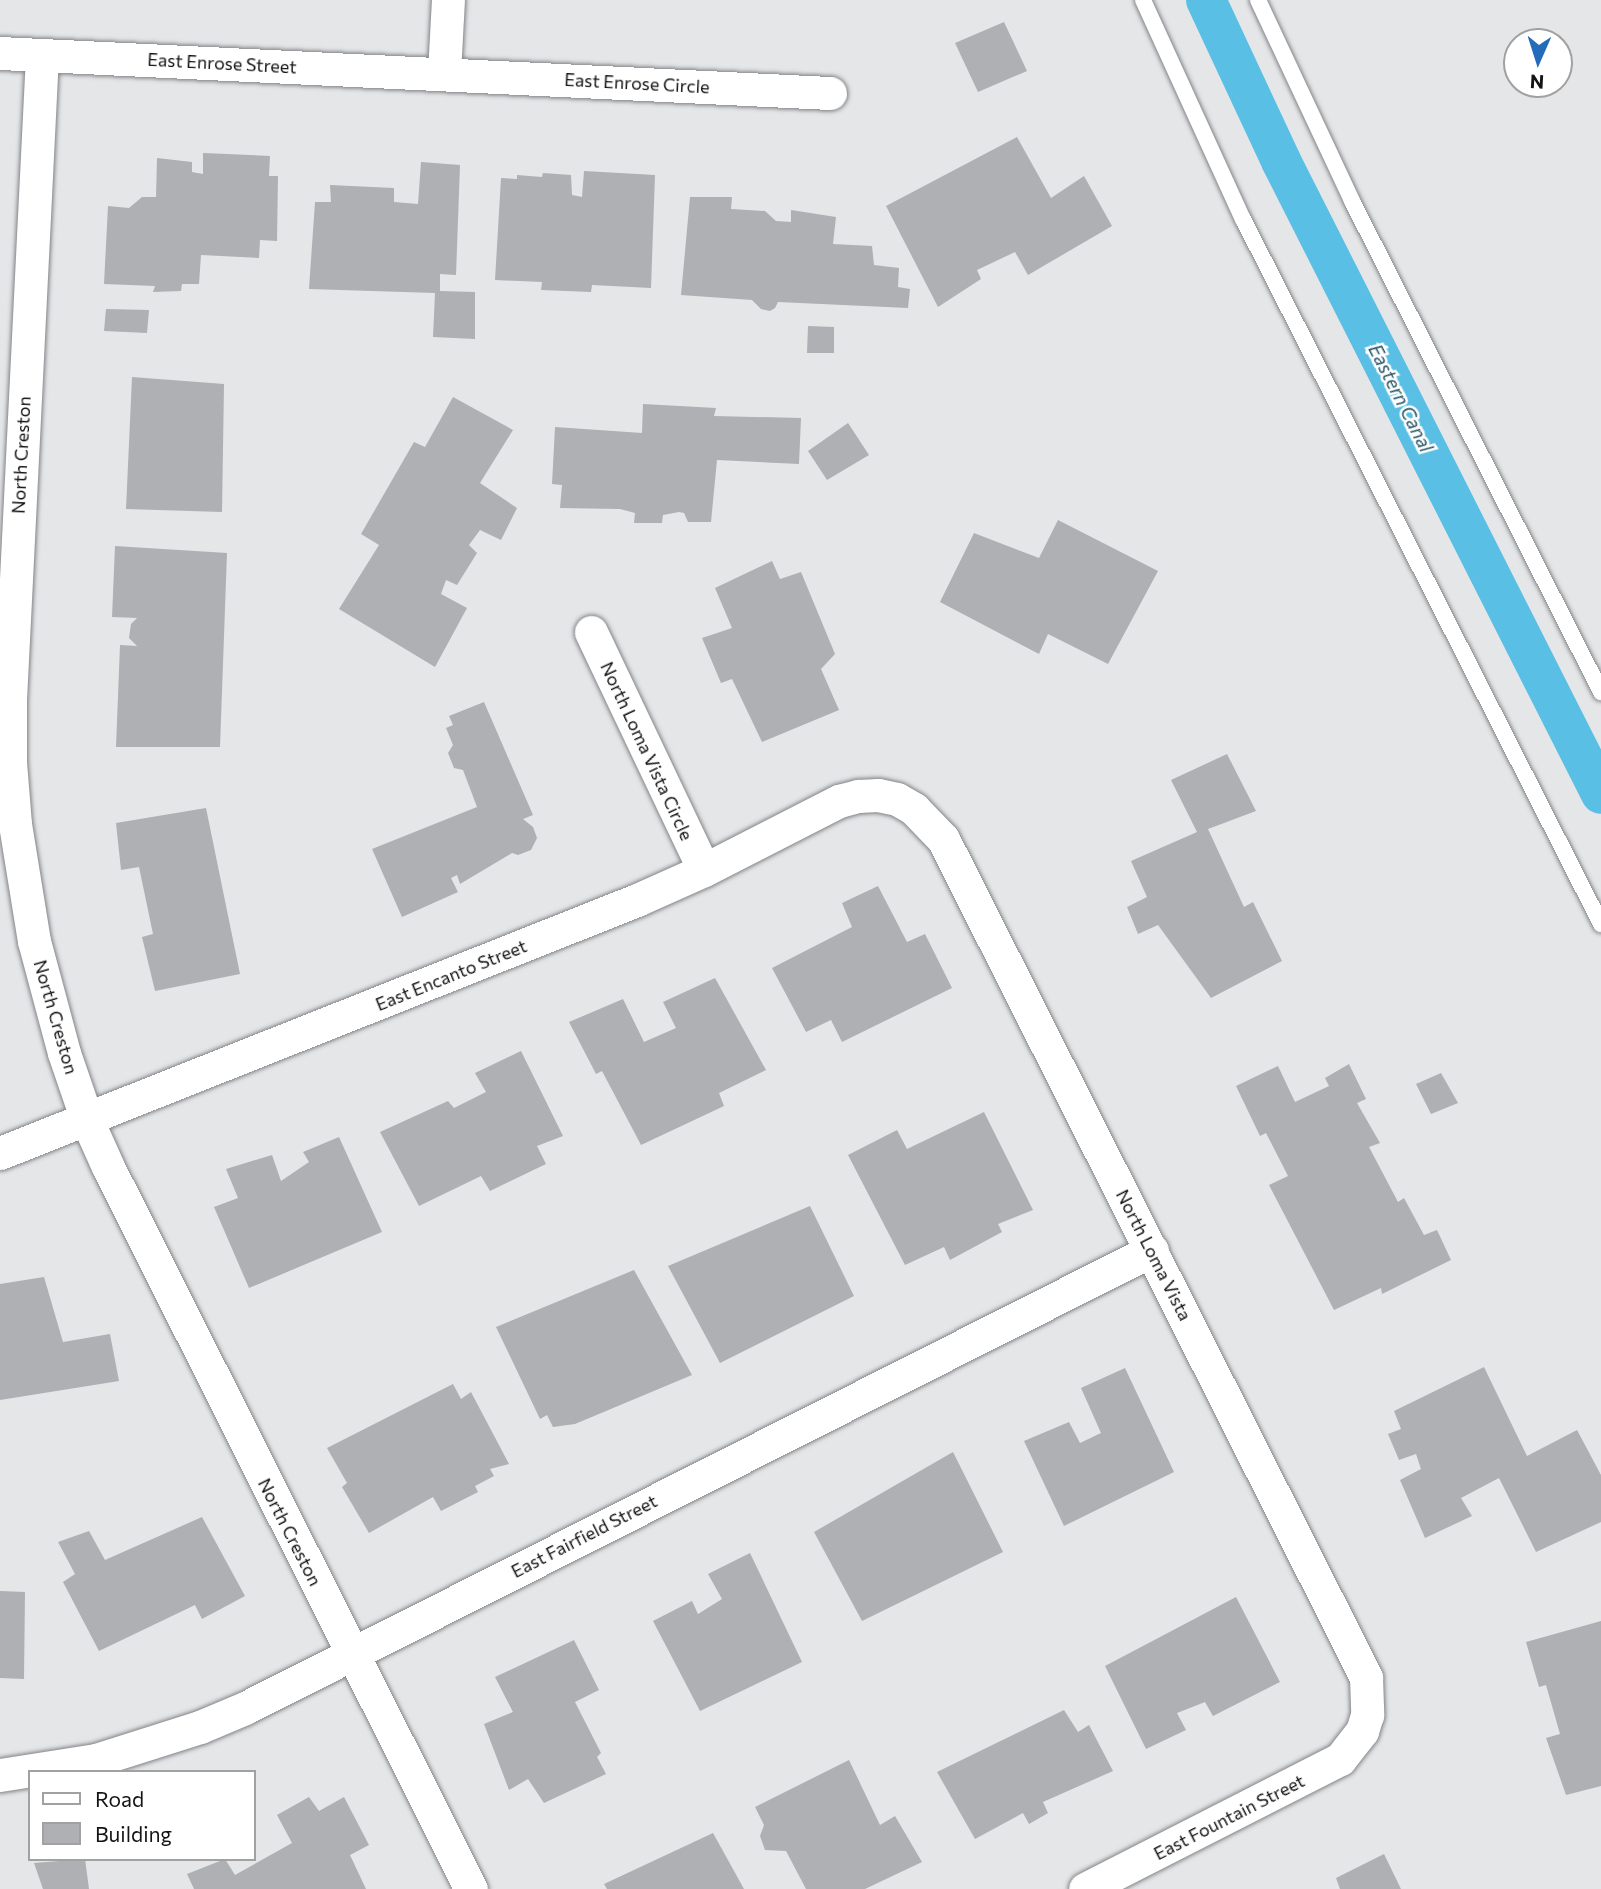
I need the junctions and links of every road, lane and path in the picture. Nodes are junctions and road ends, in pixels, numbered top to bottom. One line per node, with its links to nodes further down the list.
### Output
1 (448, 0): 6 (street)
2 (1143, 0): 13 (lane)
3 (1258, 0): 10 (lane)
4 (0, 53): 5 (street, East Enrose Street)
5 (42, 55): 6 (street, East Enrose Street); 8 (street, North Creston)
6 (444, 73): 7 (street, East Enrose Circle)
7 (830, 93)
8 (7, 600): 14 (street, North Creston)
9 (591, 632): 12 (street, North Loma Vista Circle)
10 (1601, 692)
11 (898, 799): 12 (street, East Encanto Street); 16 (street, North Loma Vista)
12 (704, 870): 14 (street, East Encanto Street)
13 (1601, 923)
14 (87, 1120): 15 (street, East Encanto Street); 17 (street, North Creston)
15 (0, 1153)
16 (1152, 1250): 17 (street, East Fairfield Street); 18 (street, North Loma Vista)
17 (351, 1654): 19 (street, East Fairfield Street); 22 (street, North Creston)
18 (1362, 1731): 23 (street, East Fountain Street)
19 (32, 1770)
20 (28, 1771): 21 (street, East Fairfield Street)
21 (0, 1775)
22 (471, 1889)
23 (1085, 1889)

